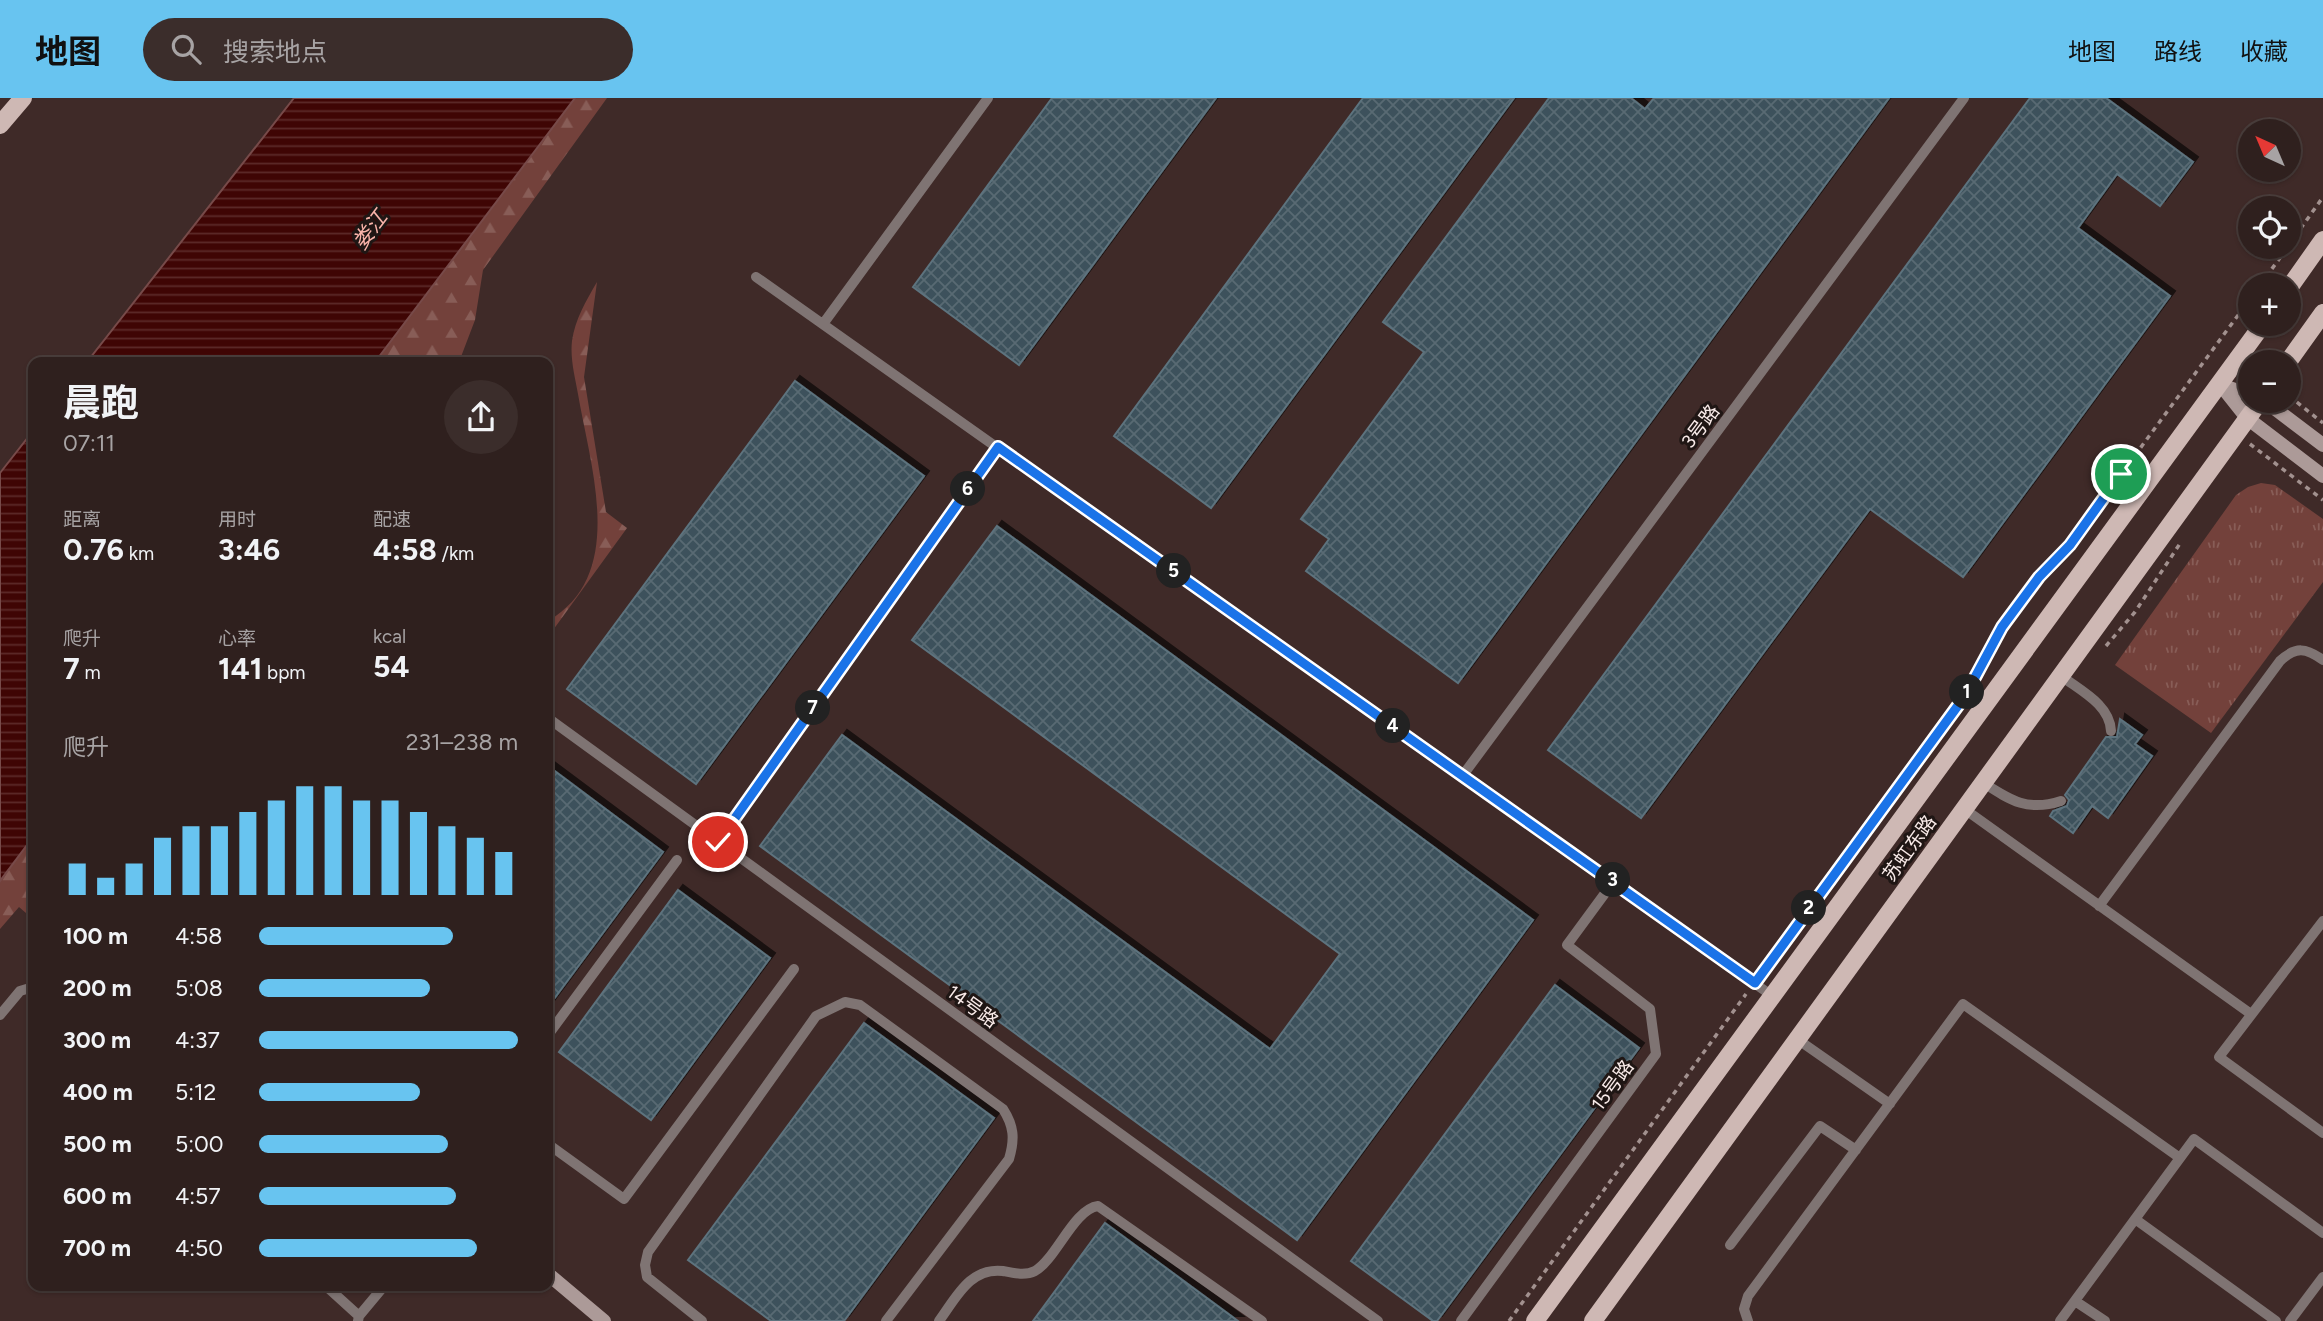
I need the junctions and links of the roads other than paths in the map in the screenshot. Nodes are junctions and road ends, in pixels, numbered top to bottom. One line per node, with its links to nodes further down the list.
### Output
1 (23, 98): 4 (main road)
2 (988, 98): 9 (lane)
3 (1964, 98): 24 (lane, 3号路)
4 (0, 125)
5 (2323, 240): 6 (main road)
6 (2300, 273)
7 (757, 277): 9 (lane)
8 (2323, 313): 11 (main road)
9 (823, 324): 18 (lane)
10 (2254, 336): 12 (main road)
11 (2297, 350)
12 (2220, 384): 13 (main road); 16 (main road); 35 (main road, 苏虹东路)
13 (2238, 391)
14 (2251, 413): 16 (main road, 苏虹东路)
15 (2279, 413): 17 (main road)
16 (2247, 418): 19 (main road); 21 (main road, 苏虹东路)
17 (2323, 445)
18 (998, 447): 24 (lane); 28 (lane)
19 (2323, 476)
20 (2323, 660): 31 (lane)
21 (2060, 675): 23 (lane); 25 (main road, 苏虹东路)
22 (553, 722): 28 (lane, 14号路)
23 (2111, 731)
24 (1463, 775): 30 (lane)
25 (1982, 782): 26 (lane); 27 (main road, 苏虹东路)
26 (2061, 801)
27 (1963, 808): 31 (lane); 39 (main road, 苏虹东路)
28 (718, 842): 59 (lane, 14号路)
29 (677, 860): 38 (lane)
30 (1614, 881): 35 (lane); 60 (lane, 15号路)
31 (2099, 906): 36 (lane)
32 (2323, 920): 36 (lane)
33 (794, 969): 42 (lane)
34 (28, 989): 37 (lane)
35 (1771, 995): 61 (main road, 苏虹东路)
36 (2250, 1014): 41 (lane)
37 (0, 1015)
38 (553, 1028)
39 (1797, 1039): 40 (lane); 62 (main road, 苏虹东路)
40 (1890, 1104): 43 (lane); 44 (lane)
41 (2323, 1133)
42 (553, 1148)
43 (1856, 1150): 47 (lane); 63 (lane)
44 (2180, 1158): 45 (lane); 46 (lane)
45 (2135, 1219): 52 (lane); 66 (lane)
46 (2323, 1233)
47 (1730, 1245)
48 (2323, 1277): 67 (lane)
49 (553, 1278): 54 (main road)
50 (331, 1291): 53 (lane)
51 (380, 1291): 53 (lane)
52 (2075, 1301): 64 (lane); 65 (lane)
53 (359, 1318)
54 (604, 1321)
55 (702, 1321): 56 (lane)
56 (886, 1321)
57 (939, 1321): 58 (lane)
58 (1262, 1321)
59 (1378, 1321)
60 (1461, 1321)
61 (1535, 1321)
62 (1593, 1321)
63 (1748, 1321)
64 (2060, 1321)
65 (2105, 1321)
66 (2276, 1321)
67 (2290, 1321)

